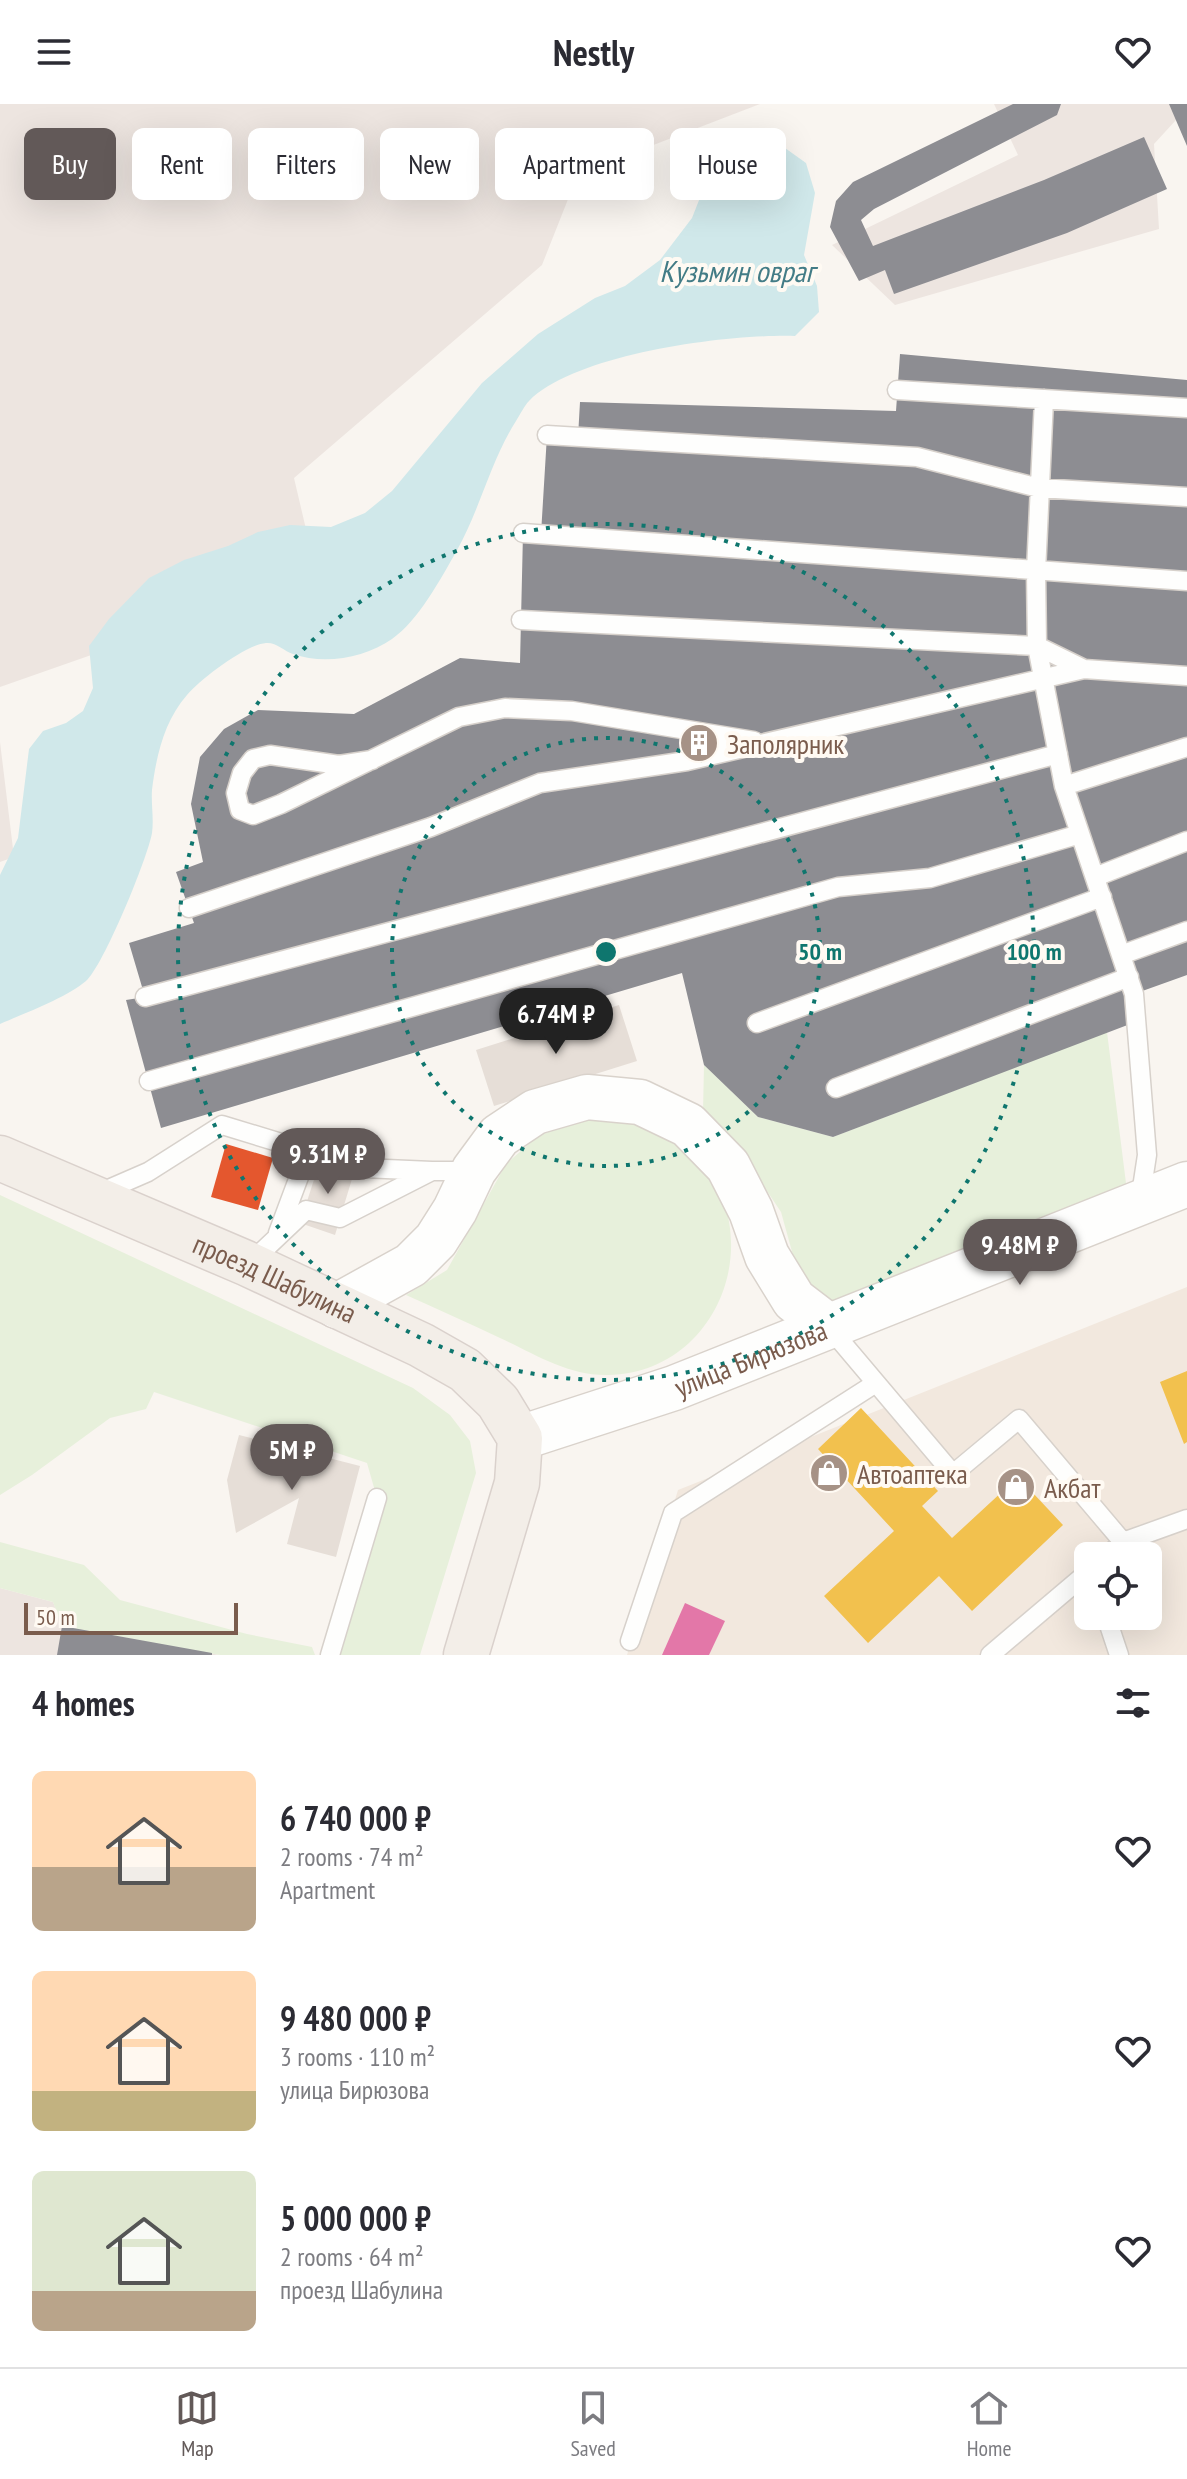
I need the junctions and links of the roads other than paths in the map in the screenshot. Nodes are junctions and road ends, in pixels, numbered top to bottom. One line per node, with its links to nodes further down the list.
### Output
1 (897, 390): 2 (lane)
2 (1044, 399): 3 (lane); 5 (lane)
3 (1187, 408)
4 (547, 435): 5 (lane)
5 (1039, 488): 6 (lane); 8 (lane)
6 (1187, 497)
7 (523, 533): 8 (lane)
8 (1036, 572): 9 (lane); 11 (lane)
9 (1187, 581)
10 (521, 620): 11 (lane)
11 (1037, 646): 12 (lane); 14 (lane)
12 (1084, 669): 13 (lane); 14 (lane)
13 (1187, 676)
14 (1044, 679): 15 (lane); 17 (lane)
15 (764, 743): 18 (lane); 24 (lane)
16 (1187, 747): 19 (lane)
17 (1058, 754): 19 (lane); 28 (lane)
18 (372, 760): 18 (lane)
19 (1064, 786): 20 (lane)
20 (1080, 834): 22 (lane); 30 (lane)
21 (1187, 841): 22 (lane)
22 (1095, 877): 23 (lane)
23 (1102, 897): 26 (lane); 29 (lane)
24 (189, 908)
25 (1187, 931): 26 (lane)
26 (1121, 955): 27 (lane)
27 (1129, 977): 31 (lane); 37 (lane)
28 (145, 997)
29 (757, 1023)
30 (149, 1081)
31 (836, 1088)
32 (309, 1150): 34 (lane); 36 (lane); 38 (lane)
33 (0, 1158): 36 (main road, проезд Шабулина)
34 (453, 1171): 38 (lane); 39 (main road); 40 (main road)
35 (1187, 1184): 37 (main road, улица Бирюзова)
36 (91, 1196): 38 (main road, проезд Шабулина)
37 (1140, 1203): 40 (main road, улица Бирюзова)
38 (262, 1250): 39 (main road, проезд Шабулина)
39 (337, 1306): 42 (main road, проезд Шабулина)
40 (828, 1326): 41 (lane); 42 (main road, улица Бирюзова)
41 (876, 1383): 45 (lane); 48 (lane)
42 (520, 1438): 50 (main road)
43 (377, 1498): 49 (lane)
44 (1187, 1519): 45 (lane)
45 (1123, 1542)
46 (1074, 1584): 51 (lane)
47 (1111, 1630): 52 (lane)
48 (630, 1641)
49 (330, 1655)
50 (466, 1655)
51 (990, 1655)
52 (1119, 1655)

